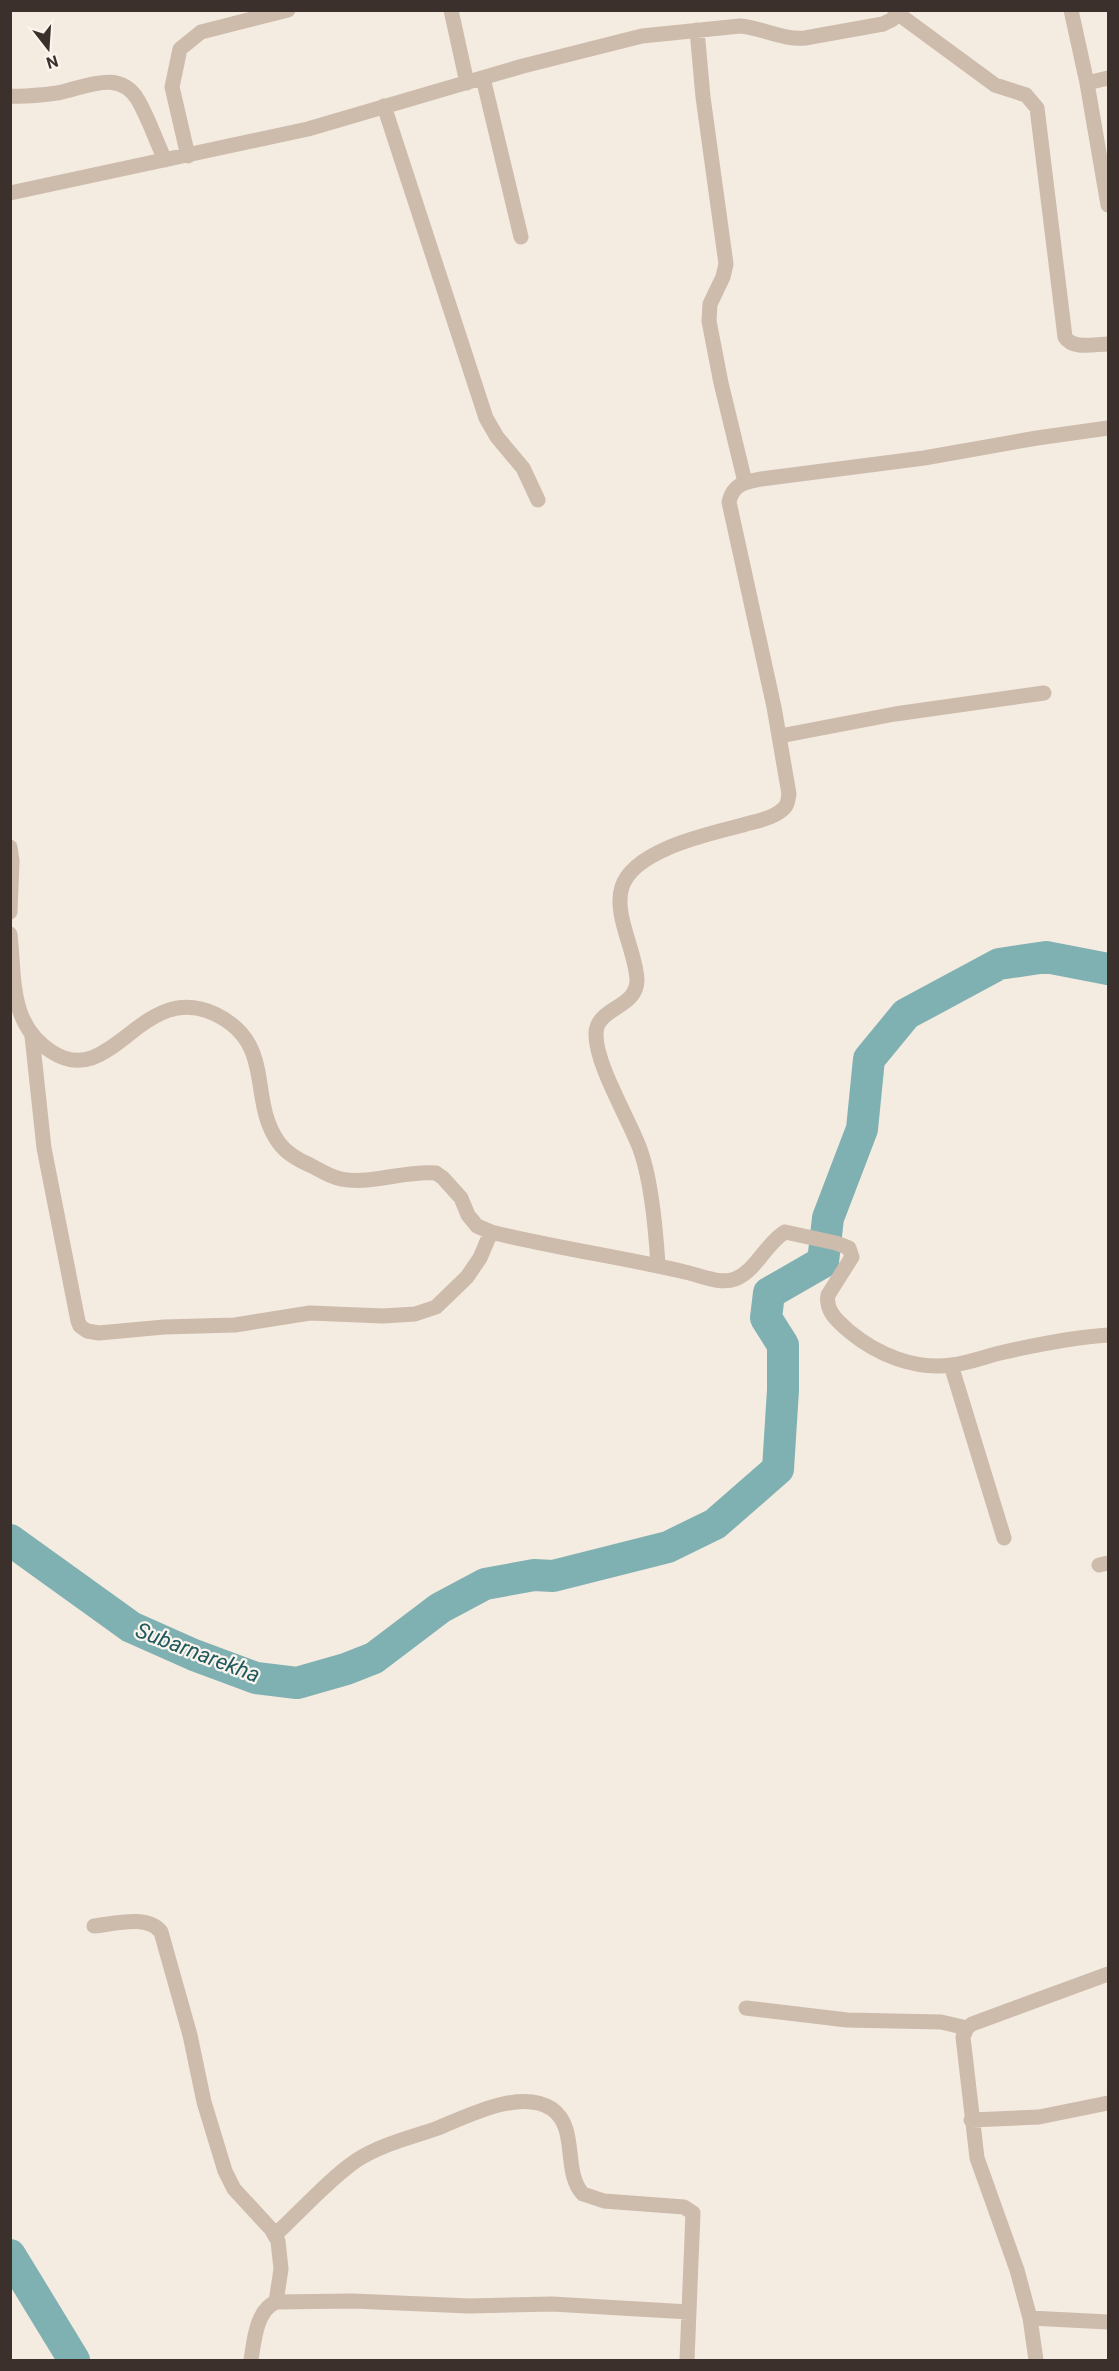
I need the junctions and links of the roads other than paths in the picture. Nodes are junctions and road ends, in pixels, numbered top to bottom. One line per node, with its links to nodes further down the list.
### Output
1 (288, 10): 12 (street)
2 (450, 10): 8 (street)
3 (1071, 10): 9 (street)
4 (897, 12): 5 (street); 17 (street)
5 (697, 30): 6 (street); 19 (street)
6 (483, 78): 8 (street); 16 (street)
7 (1108, 78): 9 (street)
8 (467, 83): 11 (street)
9 (1087, 83): 15 (street)
10 (10, 96): 13 (street)
11 (384, 106): 12 (street); 20 (street)
12 (188, 156): 13 (street)
13 (165, 160): 14 (street)
14 (10, 193)
15 (1108, 205)
16 (521, 237)
17 (1108, 344)
18 (1108, 428): 19 (street)
19 (746, 482): 22 (street)
20 (538, 500)
21 (1044, 693): 22 (street)
22 (780, 736): 28 (street)
23 (10, 847): 24 (street)
24 (10, 912)
25 (10, 934): 26 (street)
26 (32, 1036): 27 (street); 27 (street)
27 (491, 1232): 28 (street)
28 (658, 1265): 30 (street)
29 (1108, 1335): 30 (street)
30 (951, 1365): 31 (street)
31 (1004, 1538)
32 (94, 1926): 38 (street)
33 (1108, 1974): 35 (street)
34 (746, 2008): 35 (street)
35 (967, 2028): 37 (street)
36 (1108, 2103): 37 (street)
37 (971, 2120): 41 (street)
38 (276, 2235): 39 (street); 40 (street)
39 (276, 2302): 40 (street); 43 (street)
40 (688, 2312): 44 (street)
41 (1030, 2318): 42 (street); 45 (street)
42 (1108, 2322)
43 (251, 2361)
44 (687, 2361)
45 (1036, 2361)

